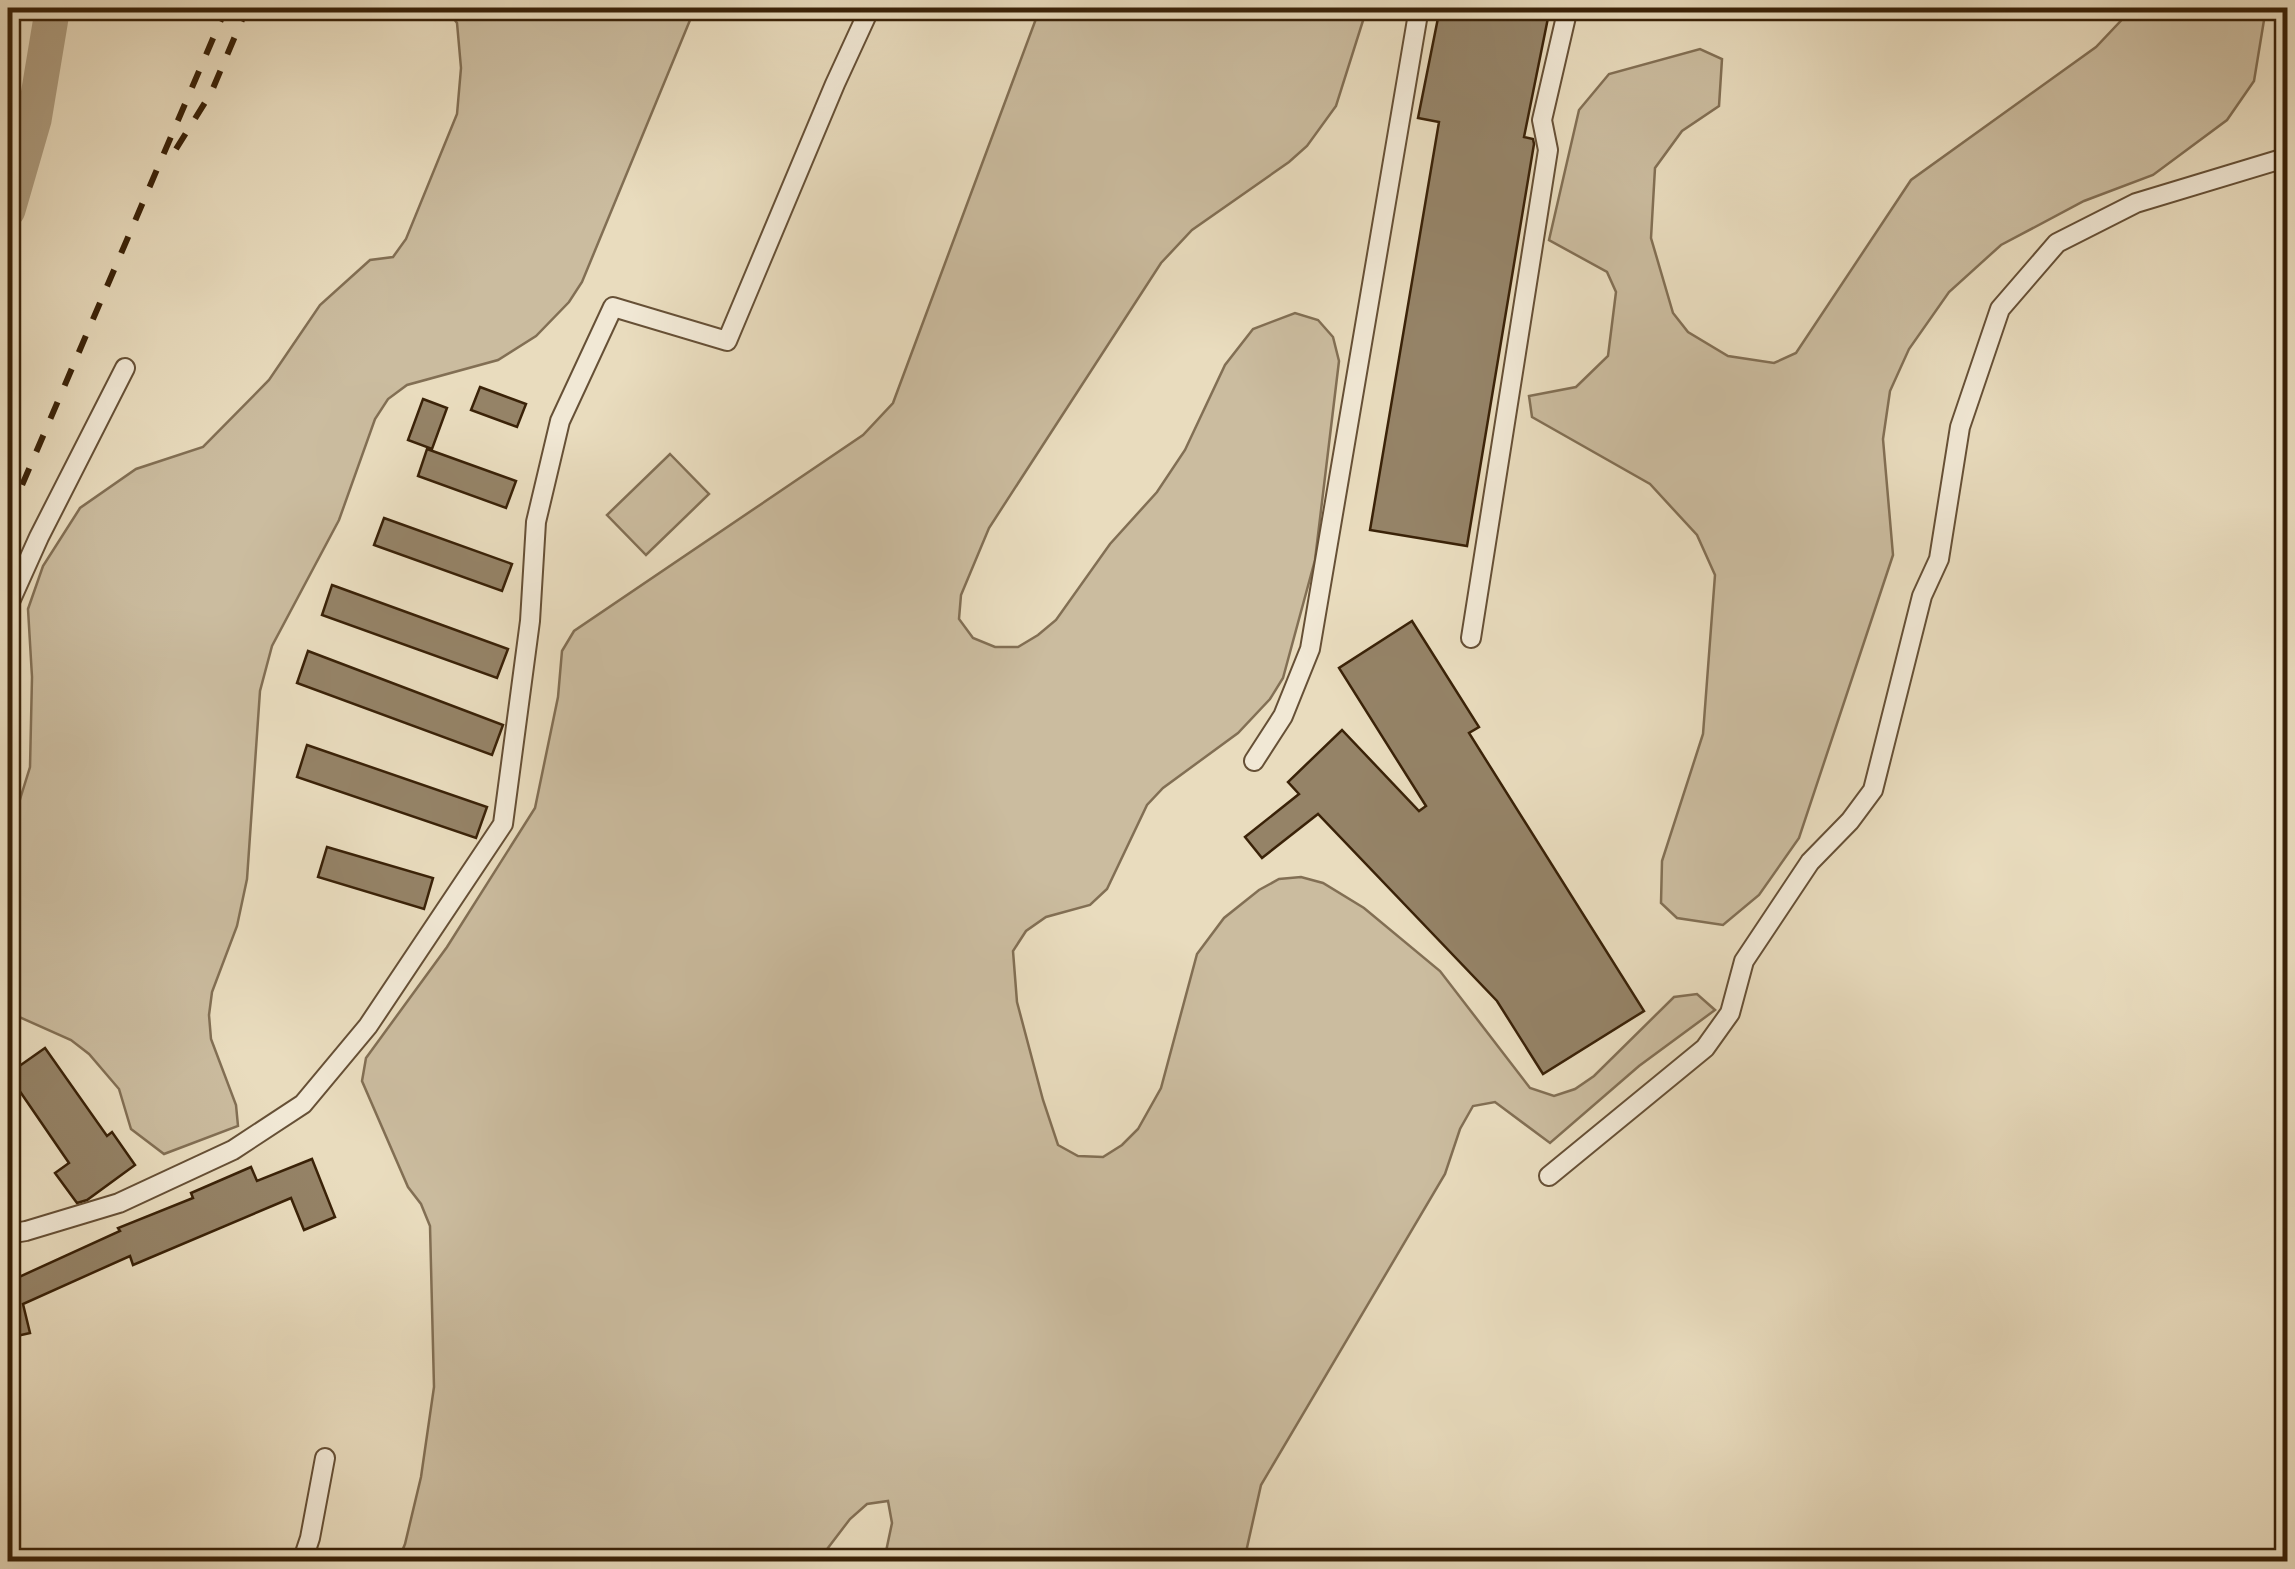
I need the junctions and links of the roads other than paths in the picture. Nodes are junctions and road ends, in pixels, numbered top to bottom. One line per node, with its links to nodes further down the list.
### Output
1 (870, 8): 10 (street)
2 (1419, 8): 8 (street)
3 (1568, 8): 7 (street)
4 (2288, 158): 9 (street)
5 (125, 368): 6 (street)
6 (8, 606)
7 (1471, 638)
8 (1254, 762)
9 (1549, 1176)
10 (8, 1234)
11 (324, 1458): 12 (street)
12 (302, 1562)

